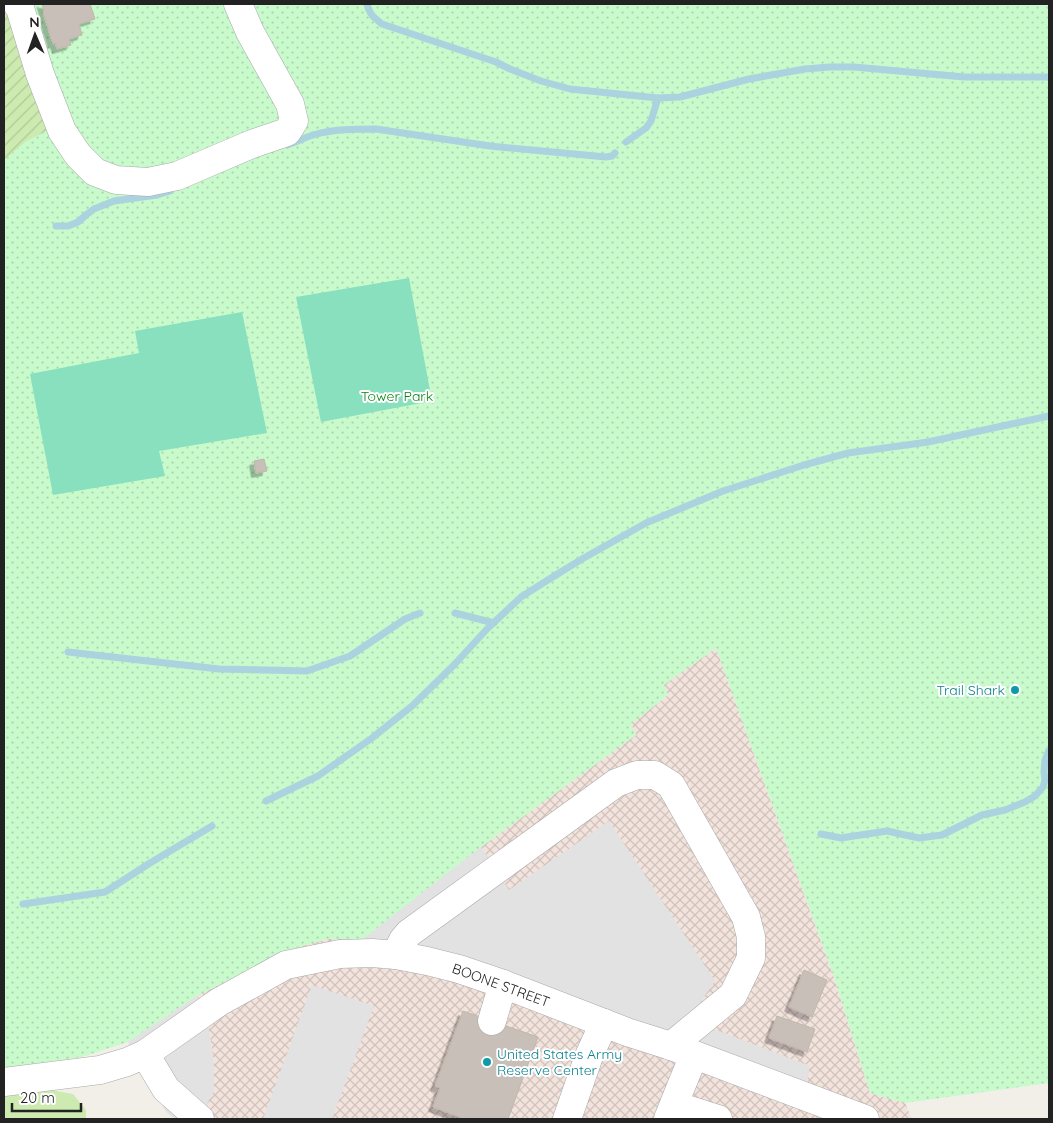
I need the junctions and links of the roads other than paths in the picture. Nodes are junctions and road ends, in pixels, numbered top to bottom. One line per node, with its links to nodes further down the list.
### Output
1 (17, 4): 2 (street)
2 (238, 4)
3 (396, 955): 4 (street, BOONE STREET); 7 (street); 8 (street, BOONE STREET)
4 (503, 984): 5 (street); 6 (street, BOONE STREET)
5 (492, 1021)
6 (604, 1023): 7 (street, BOONE STREET); 12 (street)
7 (683, 1050): 10 (street); 14 (street, BOONE STREET)
8 (145, 1054): 9 (street, BOONE STREET); 11 (street)
9 (4, 1082)
10 (671, 1112): 13 (street)
11 (200, 1119)
12 (567, 1119)
13 (718, 1119)
14 (865, 1119)

